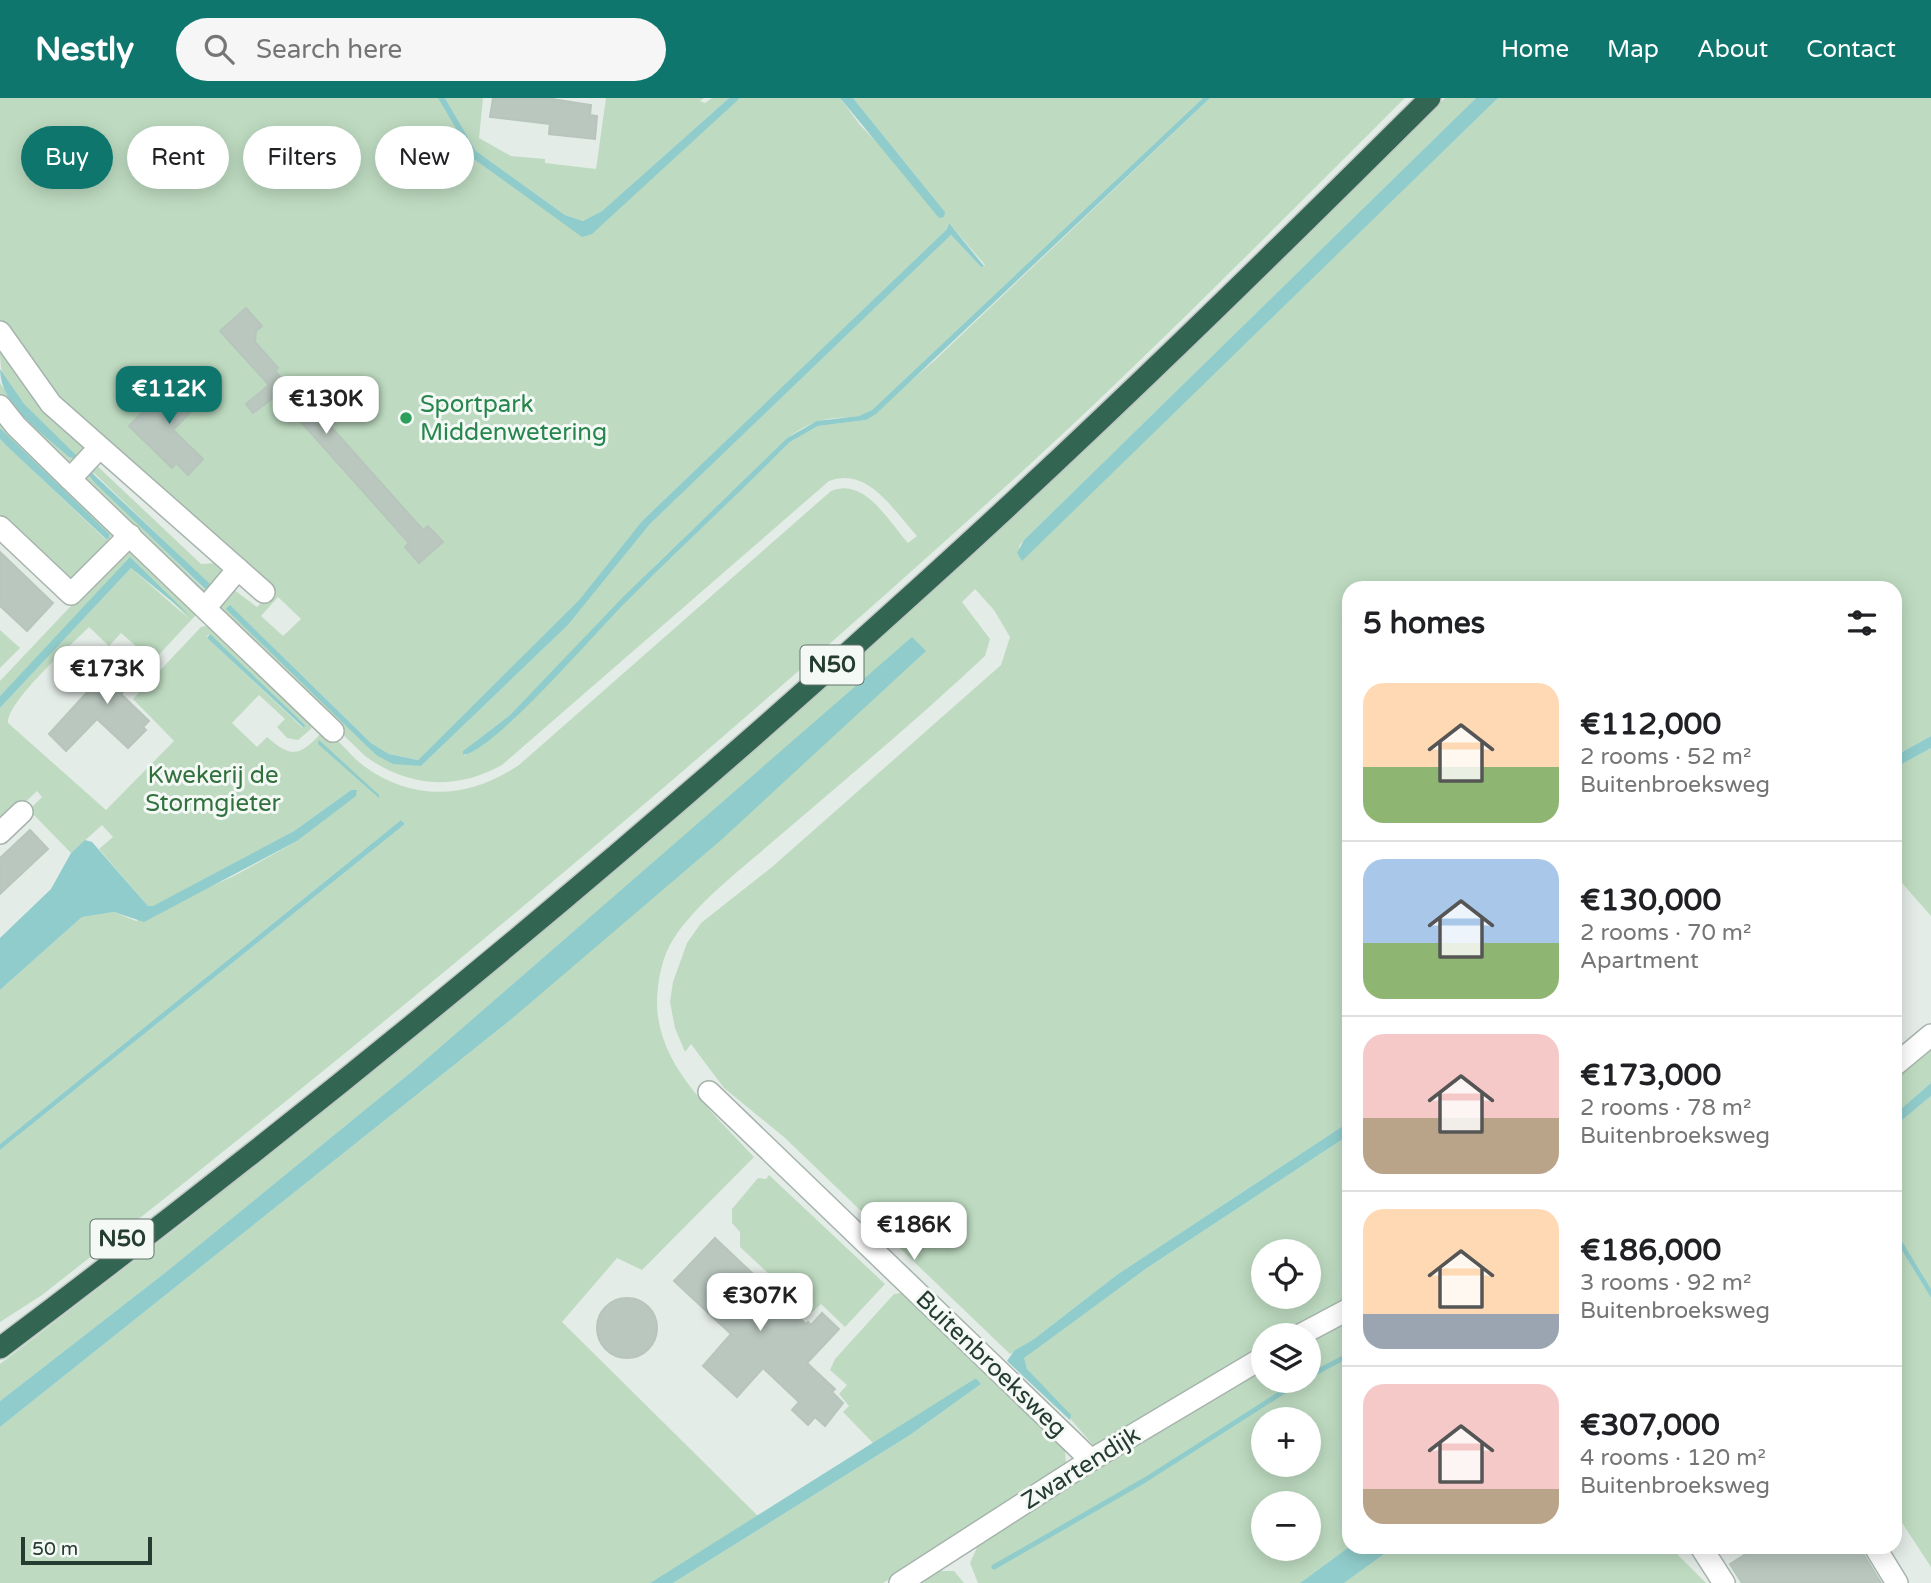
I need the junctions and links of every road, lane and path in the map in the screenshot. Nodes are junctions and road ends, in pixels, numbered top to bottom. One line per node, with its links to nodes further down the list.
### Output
1 (1415, 98): 20 (highway, N50)
2 (1430, 98): 21 (highway, N50)
3 (0, 332): 5 (street)
4 (0, 406): 6 (street)
5 (99, 448): 6 (street); 9 (street)
6 (70, 479): 8 (street)
7 (0, 527): 8 (street)
8 (130, 535): 11 (street)
9 (238, 569): 10 (street); 11 (street)
10 (264, 592)
11 (206, 607): 12 (street)
12 (333, 731)
13 (22, 812): 14 (street)
14 (0, 833)
15 (1931, 1035): 16 (street)
16 (1902, 1059)
17 (709, 1092): 23 (street, Buitenbroeksweg)
18 (1342, 1313): 19 (street)
19 (1321, 1324)
20 (0, 1333)
21 (0, 1348)
22 (1251, 1365): 23 (street, Zwartendijk)
23 (1091, 1460): 26 (street, Zwartendijk)
24 (1711, 1554): 27 (street)
25 (1878, 1554): 28 (street)
26 (900, 1583)
27 (1724, 1583)
28 (1897, 1583)

